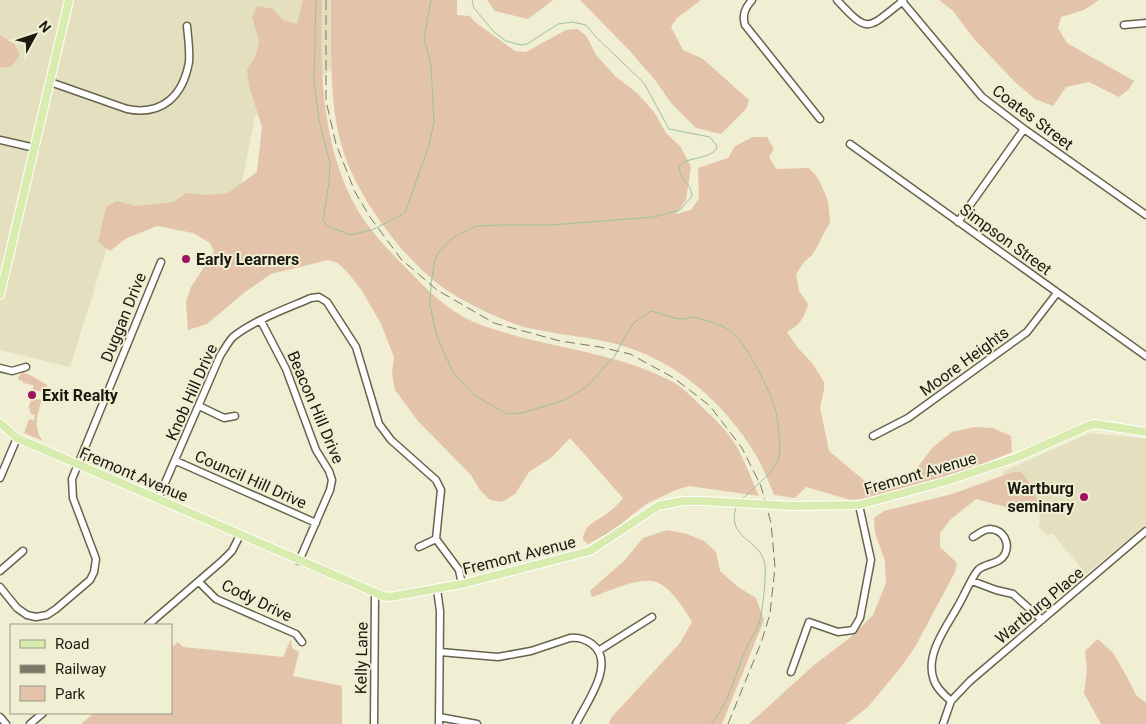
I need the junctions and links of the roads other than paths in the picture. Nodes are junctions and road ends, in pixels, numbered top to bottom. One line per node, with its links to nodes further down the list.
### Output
1 (69, 0): 8 (main road)
2 (752, 0): 9 (street)
3 (837, 0): 4 (street)
4 (902, 1): 10 (street, Coates Street)
5 (1146, 23): 6 (street)
6 (1124, 25)
7 (187, 26): 8 (street)
8 (50, 82): 13 (main road)
9 (820, 119)
10 (1024, 129): 14 (street, Coates Street); 15 (street)
11 (0, 140): 13 (street)
12 (850, 144): 15 (street, Simpson Street)
13 (35, 148): 18 (main road)
14 (1146, 215)
15 (958, 222): 17 (street, Simpson Street)
16 (161, 262): 30 (street, Duggan Drive)
17 (1057, 293): 20 (street, Simpson Street); 27 (street, Moore Heights)
18 (0, 295)
19 (261, 320): 23 (street, Knob Hill Drive); 34 (street, Beacon Hill Drive); 38 (street, Knob Hill Drive)
20 (1146, 356)
21 (26, 367): 22 (street)
22 (0, 368)
23 (199, 406): 24 (street); 29 (street, Knob Hill Drive)
24 (235, 416)
25 (0, 423): 28 (main road, Fremont Avenue)
26 (1146, 432): 33 (main road, Fremont Avenue)
27 (873, 436)
28 (17, 438): 30 (main road, Fremont Avenue); 31 (street)
29 (176, 461): 32 (street, Knob Hill Drive); 34 (street, Council Hill Drive)
30 (77, 465): 32 (main road, Fremont Avenue); 46 (street, Duggan Drive)
31 (0, 478)
32 (158, 499): 36 (main road, Fremont Avenue)
33 (860, 505): 45 (main road, Fremont Avenue, bridge); 55 (street)
34 (316, 523): 41 (street, Beacon Hill Drive)
35 (1146, 531): 50 (street, Wartburg Place)
36 (240, 535): 41 (main road, Fremont Avenue); 44 (street)
37 (973, 537): 43 (street)
38 (436, 539): 39 (street); 45 (street)
39 (419, 547)
40 (24, 551): 42 (street)
41 (299, 561): 48 (main road, Fremont Avenue)
42 (0, 571)
43 (972, 580): 50 (street); 56 (street)
44 (199, 582): 51 (street); 52 (street, Cody Drive)
45 (462, 584): 47 (main road, Fremont Avenue)
46 (0, 587)
47 (437, 589): 48 (main road, Fremont Avenue); 54 (street)
48 (376, 593): 62 (street, Kelly Lane)
49 (652, 617): 53 (street)
50 (1042, 620): 56 (street, Wartburg Place)
51 (149, 624)
52 (302, 642)
53 (598, 650): 54 (street); 65 (street)
54 (440, 652): 58 (street)
55 (791, 672)
56 (951, 701): 66 (street)
57 (43, 714): 61 (street)
58 (439, 716): 63 (street); 64 (street)
59 (0, 717): 60 (street)
60 (6, 724)
61 (30, 724)
62 (374, 724)
63 (439, 724)
64 (477, 724)
65 (576, 724)
66 (943, 724)

